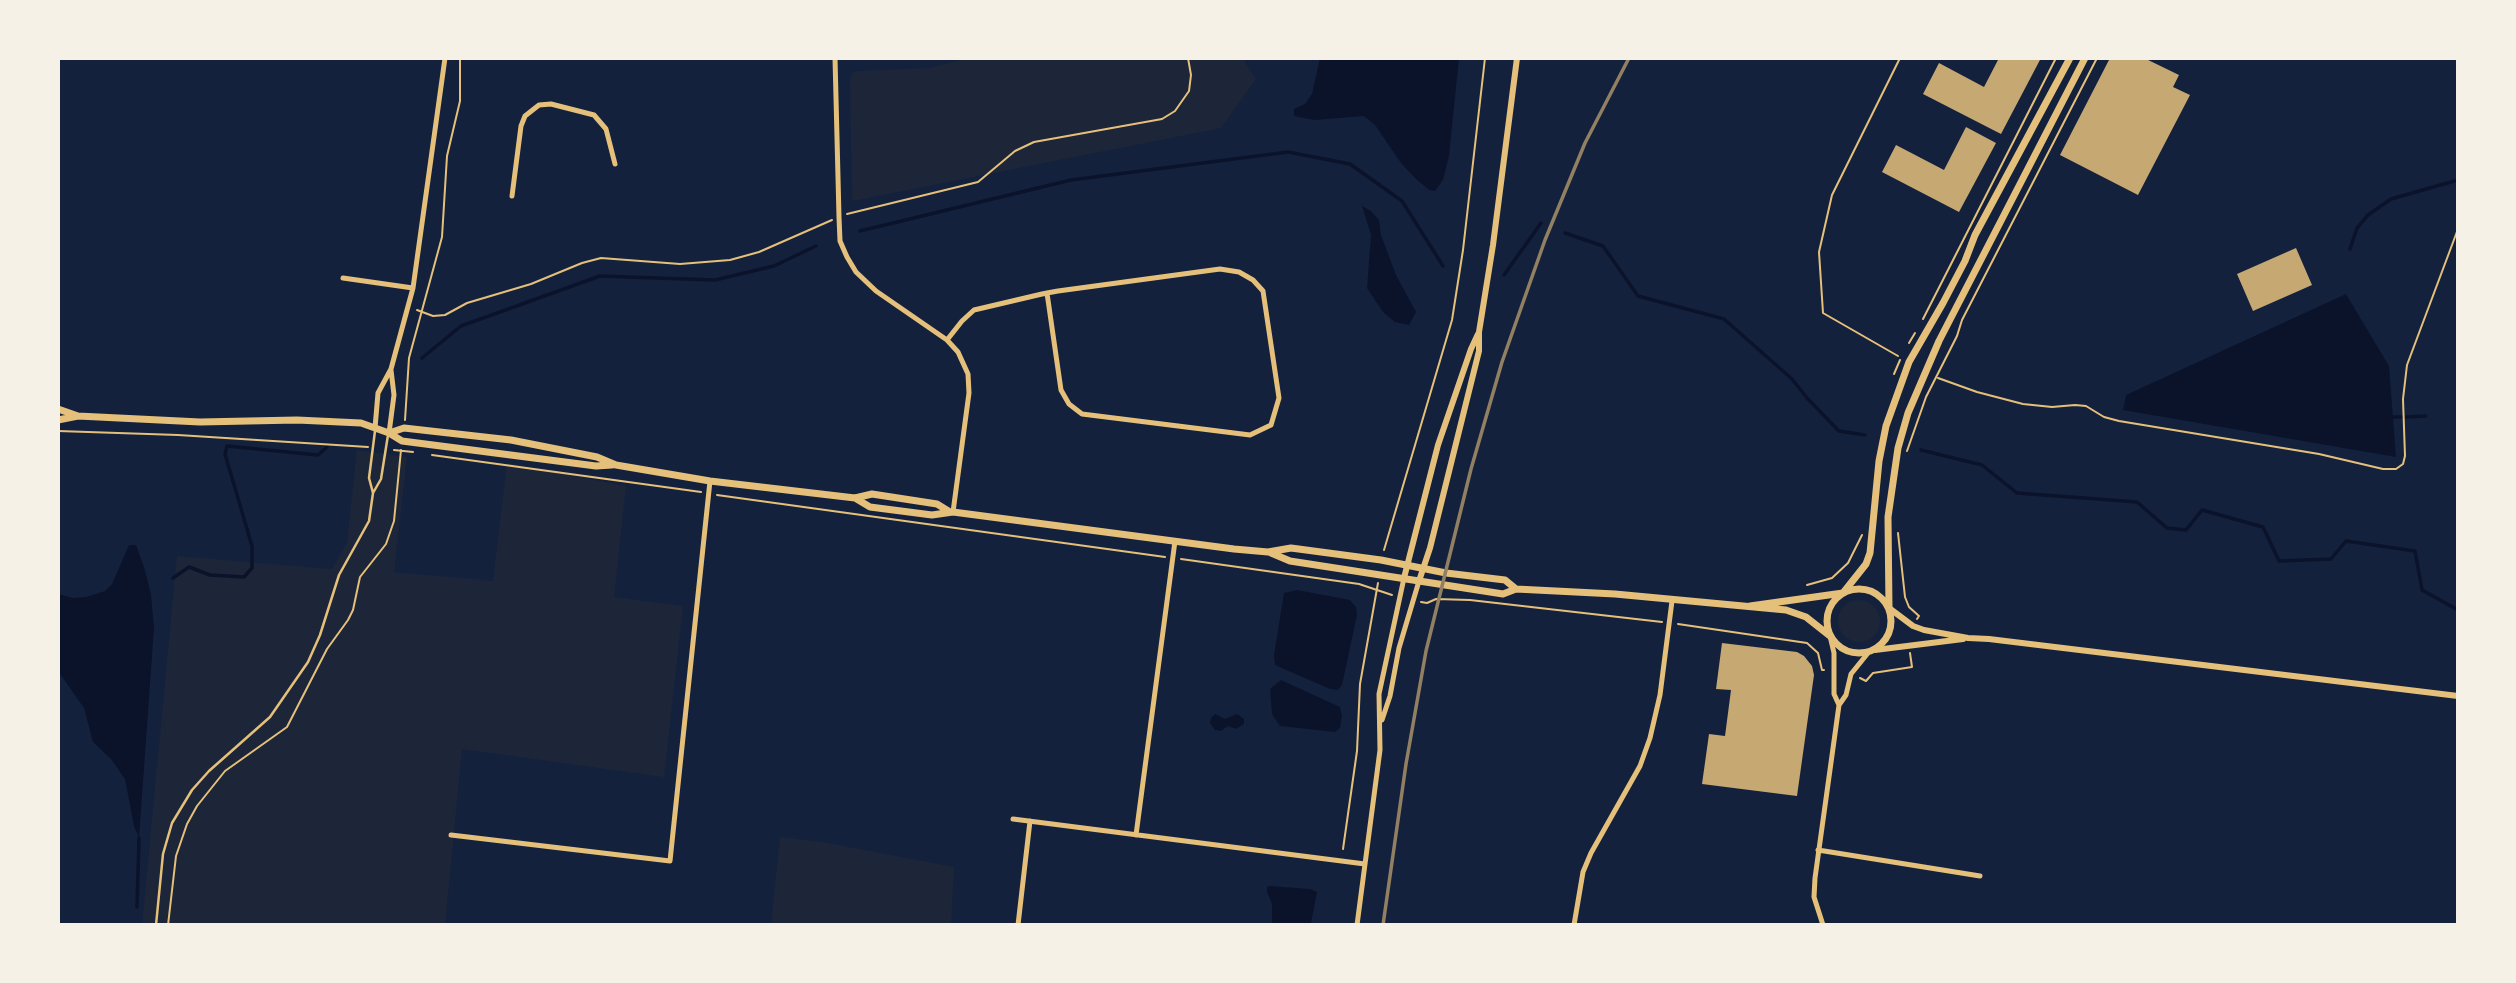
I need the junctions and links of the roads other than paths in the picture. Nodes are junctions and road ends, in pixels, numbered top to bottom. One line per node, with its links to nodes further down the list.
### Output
1 (445, 58): 9 (street)
2 (835, 58): 12 (street)
3 (1517, 58): 11 (street)
4 (2070, 58): 31 (main road)
5 (2085, 58): 34 (main road)
6 (615, 164): 7 (street)
7 (512, 196)
8 (343, 278): 9 (street)
9 (413, 288): 13 (street)
10 (1047, 293): 10 (street); 12 (street)
11 (1479, 332): 26 (street); 27 (street)
12 (947, 340): 23 (street)
13 (391, 369): 17 (street); 18 (street)
14 (58, 409): 15 (main road)
15 (78, 416): 16 (main road); 17 (main road)
16 (58, 421)
17 (375, 428): 18 (main road); 21 (lane)
18 (389, 433): 19 (main road); 19 (main road); 21 (lane)
19 (616, 465): 20 (main road)
20 (710, 481): 22 (main road); 43 (street)
21 (373, 493): 48 (lane)
22 (855, 498): 23 (main road); 23 (main road)
23 (952, 512): 24 (main road)
24 (1175, 541): 25 (main road); 44 (street)
25 (1268, 552): 26 (main road); 28 (main road)
26 (1408, 565): 27 (main road); 28 (street)
27 (1423, 568): 29 (street); 30 (main road)
28 (1404, 578): 29 (main road); 40 (street)
29 (1419, 581): 30 (main road); 40 (street)
30 (1516, 589): 32 (main road)
31 (1843, 593): 33 (main road); 34 (main road); 35 (main road)
32 (1672, 601): 33 (main road); 51 (street)
33 (1750, 606): 35 (main road)
34 (1889, 608): 36 (street); 37 (main road)
35 (1830, 636): 37 (main road); 39 (street)
36 (1968, 638): 37 (street); 38 (street)
37 (1871, 651): 39 (street)
38 (2458, 696)
39 (1839, 705): 45 (street)
40 (1381, 725): 46 (street)
41 (1013, 819): 42 (street)
42 (1030, 821): 44 (street); 49 (street)
43 (451, 835)
44 (1136, 835): 46 (street)
45 (1818, 850): 47 (street); 52 (street)
46 (1365, 864): 50 (street)
47 (1980, 876)
48 (156, 925)
49 (1018, 925)
50 (1357, 925)
51 (1574, 925)
52 (1823, 925)

